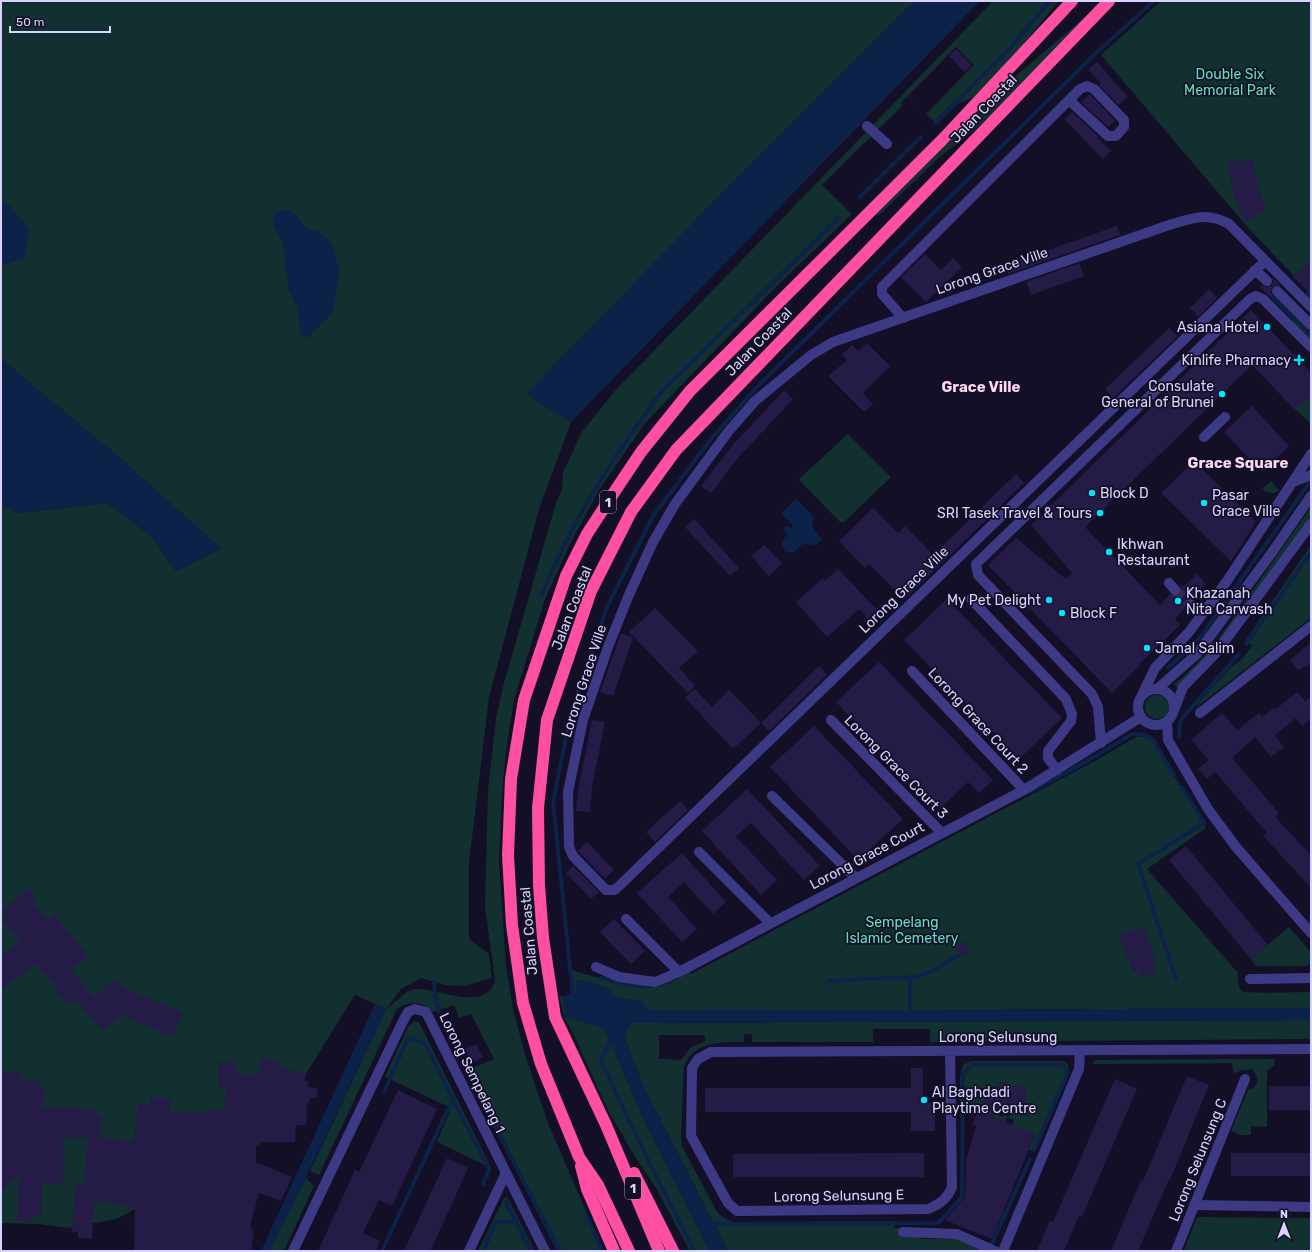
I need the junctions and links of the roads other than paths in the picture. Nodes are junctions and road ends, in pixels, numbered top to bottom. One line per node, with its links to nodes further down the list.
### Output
1 (1072, 1): 55 (highway, Jalan Coastal / 1)
2 (1109, 1): 54 (highway, Jalan Coastal / 1)
3 (1069, 100): 3 (street); 13 (street)
4 (868, 126): 5 (street)
5 (887, 144)
6 (1265, 261): 7 (street, Lorong Grace Ville); 10 (street); 13 (street, Lorong Grace Ville)
7 (1255, 270): 8 (street); 13 (street, Lorong Grace Ville)
8 (1267, 281)
9 (1277, 291): 11 (street)
10 (1299, 295): 11 (street); 12 (street)
11 (1290, 304): 14 (street)
12 (1311, 307)
13 (903, 318)
14 (1311, 325)
15 (1311, 347): 35 (street)
16 (1225, 417): 17 (street)
17 (1204, 437)
18 (1311, 454): 20 (street)
19 (1311, 475): 20 (street)
20 (1293, 482): 25 (street)
21 (1311, 496): 28 (street)
22 (1311, 524): 30 (street)
23 (971, 599): 36 (street)
24 (1190, 604): 25 (street)
25 (1201, 615): 29 (street)
26 (1311, 626): 31 (street)
27 (912, 671): 37 (street, Lorong Grace Court 2)
28 (1157, 688): 29 (street); 30 (street)
29 (1142, 695): 32 (street)
30 (1175, 708): 34 (street)
31 (1200, 713)
32 (1141, 717): 34 (street); 35 (street, Lorong Grace Court)
33 (831, 720): 39 (street, Lorong Grace Court 3)
34 (1166, 722): 44 (street)
35 (1101, 743): 36 (street, Lorong Grace Court)
36 (1057, 770): 37 (street, Lorong Grace Court)
37 (1024, 790): 39 (street, Lorong Grace Court)
38 (772, 796): 41 (street)
39 (942, 833): 41 (street, Lorong Grace Court)
40 (699, 852): 43 (street)
41 (856, 878): 43 (street, Lorong Grace Court)
42 (626, 919): 46 (street)
43 (770, 923): 46 (street, Lorong Grace Court)
44 (1311, 933)
45 (596, 967): 46 (street, Lorong Grace Court)
46 (679, 972)
47 (1311, 978): 48 (street)
48 (1250, 979)
49 (1311, 1050): 51 (street, Lorong Selunsung)
50 (950, 1051): 51 (street, Lorong Selunsung); 52 (street, Lorong Selunsung); 52 (street, Lorong Selunsung E)
51 (1080, 1051): 68 (street)
52 (692, 1068)
53 (1245, 1079): 57 (street, Lorong Selunsung C)
54 (606, 1125): 65 (highway, Jalan Coastal / 1); 66 (highway)
55 (579, 1157): 63 (highway); 64 (highway, Jalan Coastal / 1)
56 (506, 1172): 60 (street, Lorong Sempelang 1); 61 (street); 62 (street, Lorong Sempelang 1)
57 (1194, 1205): 58 (street); 69 (street, Lorong Selunsung C)
58 (1311, 1207)
59 (903, 1232): 67 (street)
60 (293, 1251)
61 (469, 1251)
62 (545, 1251)
63 (614, 1251)
64 (629, 1251)
65 (659, 1251)
66 (674, 1251)
67 (995, 1251)
68 (1002, 1251)
69 (1176, 1251)

